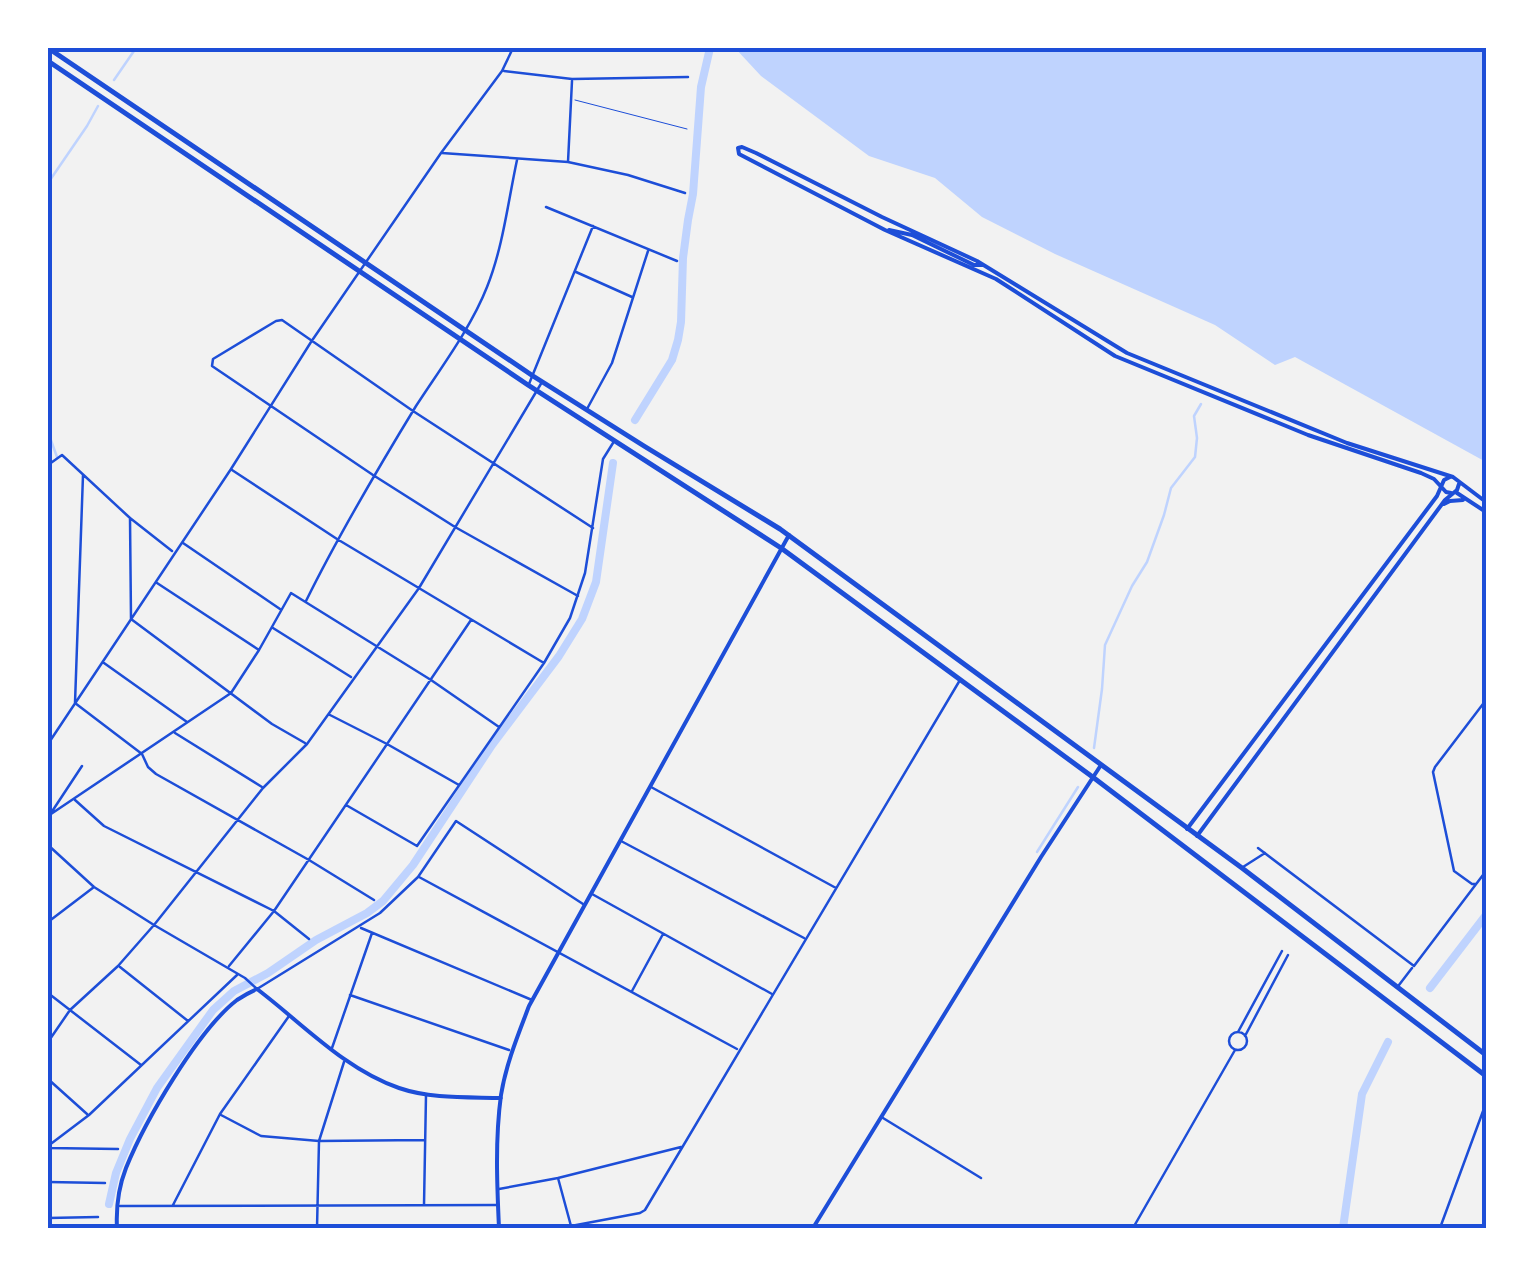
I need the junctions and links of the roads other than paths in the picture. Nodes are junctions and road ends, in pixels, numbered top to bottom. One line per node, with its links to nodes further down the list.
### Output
1 (48, 48): 18 (highway)
2 (513, 48): 4 (street)
3 (48, 61): 20 (highway)
4 (502, 71): 6 (street); 9 (street)
5 (688, 77): 6 (street)
6 (572, 79): 7 (street)
7 (572, 100): 8 (lane); 11 (street)
8 (687, 130)
9 (441, 153): 10 (street); 18 (street)
10 (517, 160): 11 (street); 23 (street)
11 (568, 162): 12 (street)
12 (685, 193)
13 (546, 208): 14 (street)
14 (593, 226): 16 (street); 21 (street)
15 (885, 230): 19 (main road); 19 (main road); 39 (main road)
16 (648, 250): 17 (street); 22 (street)
17 (677, 261)
18 (365, 262): 20 (street); 23 (highway)
19 (986, 266): 40 (main road)
20 (358, 271): 24 (highway); 25 (street)
21 (575, 272): 22 (street); 26 (street)
22 (632, 298): 31 (street)
23 (464, 330): 24 (street); 26 (highway)
24 (459, 337): 28 (highway); 32 (street)
25 (311, 342): 30 (street); 30 (street); 32 (street)
26 (533, 376): 27 (highway); 28 (street)
27 (543, 382): 29 (street); 31 (highway)
28 (528, 385): 29 (highway)
29 (537, 390): 33 (highway); 34 (street)
30 (270, 406): 36 (street); 38 (street)
31 (586, 410): 52 (highway)
32 (413, 411): 34 (street); 38 (street)
33 (616, 440): 51 (street); 55 (highway)
34 (492, 464): 50 (street); 51 (street)
35 (48, 465): 37 (street)
36 (231, 469): 53 (street); 54 (street)
37 (83, 475): 49 (street); 76 (street)
38 (374, 476): 50 (street); 53 (street)
39 (1428, 476): 42 (main road); 44 (main road)
40 (1450, 477): 41 (main road); 42 (main road)
41 (1458, 483): 43 (main road); 46 (main road)
42 (1442, 487): 43 (main road); 44 (main road)
43 (1453, 493): 45 (main road); 47 (main road)
44 (1436, 496): 95 (main road)
45 (1469, 501): 47 (main road); 48 (main road)
46 (1486, 502)
47 (1440, 507): 96 (main road)
48 (1486, 512)
49 (130, 518): 56 (street); 64 (street)
50 (455, 527): 58 (street); 59 (street)
51 (593, 528): 59 (street)
52 (789, 535): 55 (main road); 61 (highway)
53 (336, 539): 58 (street); 60 (street)
54 (182, 542): 56 (street); 62 (street)
55 (780, 548): 63 (highway); 89 (main road)
56 (175, 553): 57 (street)
57 (156, 582): 64 (street); 68 (street)
58 (419, 588): 65 (street); 67 (street)
59 (578, 596): 70 (street)
60 (305, 602): 62 (street); 67 (street)
61 (883, 606): 63 (highway); 85 (highway)
62 (281, 610): 66 (street)
63 (876, 618): 72 (highway)
64 (131, 619): 69 (street); 74 (street)
65 (471, 620): 70 (street); 73 (street)
66 (272, 628): 68 (street); 71 (street)
67 (378, 646): 71 (street); 73 (street)
68 (259, 650): 74 (street)
69 (102, 662): 76 (street); 78 (street)
70 (544, 663): 79 (street)
71 (354, 678): 77 (street)
72 (960, 679): 87 (highway); 108 (street)
73 (431, 680): 79 (street); 83 (street)
74 (231, 693): 78 (street); 82 (street)
75 (1486, 700): 106 (street)
76 (75, 702): 81 (street); 84 (street)
77 (328, 714): 82 (street); 83 (street)
78 (189, 722): 80 (street)
79 (500, 727): 88 (street)
80 (174, 732): 84 (street); 90 (street)
81 (48, 744)
82 (307, 744): 90 (street)
83 (387, 744): 88 (street); 92 (street)
84 (142, 754): 91 (street); 94 (street)
85 (1101, 765): 87 (main road); 95 (highway)
86 (82, 766): 93 (street)
87 (1094, 778): 130 (highway); 156 (main road)
88 (460, 785): 92 (street)
89 (650, 786): 97 (main road); 108 (street)
90 (262, 788): 94 (street)
91 (74, 798): 93 (street); 103 (street)
92 (346, 805): 101 (street)
93 (49, 815)
94 (238, 819): 101 (street); 103 (street)
95 (1188, 829): 96 (highway)
96 (1197, 836): 102 (highway)
97 (620, 840): 109 (main road); 119 (street)
98 (48, 845): 107 (street)
99 (1258, 848): 100 (street)
100 (1265, 853): 102 (street); 124 (street)
101 (310, 860): 110 (street); 112 (street)
102 (1245, 866): 127 (highway)
103 (197, 871): 112 (street); 114 (street)
104 (1486, 872): 106 (street)
105 (418, 876): 111 (street); 115 (street); 121 (street)
106 (1476, 884): 124 (street)
107 (94, 887): 113 (street); 114 (street)
108 (836, 888): 119 (street)
109 (590, 893): 111 (main road); 117 (street)
110 (374, 900)
111 (584, 905): 121 (main road)
112 (274, 911): 118 (street); 125 (street)
113 (48, 922)
114 (154, 925): 123 (street); 125 (street)
115 (360, 928): 116 (street); 129 (street)
116 (372, 932): 134 (street); 135 (street)
117 (663, 934): 132 (street); 133 (street)
118 (309, 939)
119 (805, 939): 133 (street)
120 (1282, 951): 139 (street)
121 (558, 954): 132 (street); 135 (main road)
122 (1288, 955): 140 (street)
123 (118, 966): 136 (street); 138 (street)
124 (1414, 966): 128 (street)
125 (228, 968): 126 (street)
126 (238, 974): 129 (street); 138 (street)
127 (1382, 974): 128 (highway); 130 (highway)
128 (1400, 984): 146 (highway)
129 (255, 987): 137 (main road); 168 (main road)
130 (1372, 988): 149 (highway)
131 (48, 993): 136 (street)
132 (631, 993): 143 (street)
133 (772, 994): 143 (street)
134 (350, 995): 142 (street); 145 (street)
135 (532, 1000): 145 (main road)
136 (70, 1010): 141 (street); 148 (street)
137 (290, 1014): 142 (main road); 154 (street)
138 (189, 1022): 148 (street)
139 (1238, 1032): 140 (street); 144 (street)
140 (1245, 1036): 144 (street)
141 (48, 1042)
142 (332, 1049): 147 (main road)
143 (739, 1050): 160 (street)
144 (1235, 1050): 179 (street)
145 (512, 1051): 152 (main road)
146 (1486, 1056)
147 (345, 1060): 151 (main road); 158 (street)
148 (141, 1065): 155 (street)
149 (1486, 1076)
150 (48, 1079): 155 (street)
151 (426, 1095): 152 (main road); 157 (street)
152 (501, 1098): 166 (main road)
153 (1486, 1103): 180 (street)
154 (220, 1114): 158 (street); 169 (street)
155 (88, 1115): 159 (street)
156 (881, 1117): 163 (street); 178 (main road)
157 (424, 1140): 158 (street); 171 (street)
158 (319, 1141): 170 (street)
159 (48, 1147): 161 (street)
160 (682, 1147): 162 (street); 174 (street)
161 (118, 1149)
162 (558, 1178): 166 (street); 174 (street)
163 (981, 1178)
164 (48, 1182): 165 (street)
165 (105, 1183)
166 (498, 1190): 167 (main road)
167 (498, 1205): 171 (street); 177 (main road)
168 (118, 1206): 169 (street); 175 (main road)
169 (172, 1206): 170 (street)
170 (317, 1206): 171 (street); 176 (street)
171 (424, 1207)
172 (98, 1217): 173 (street)
173 (48, 1218)
174 (574, 1227)
175 (117, 1228)
176 (317, 1228)
177 (499, 1228)
178 (815, 1228)
179 (1133, 1228)
180 (1440, 1228)

